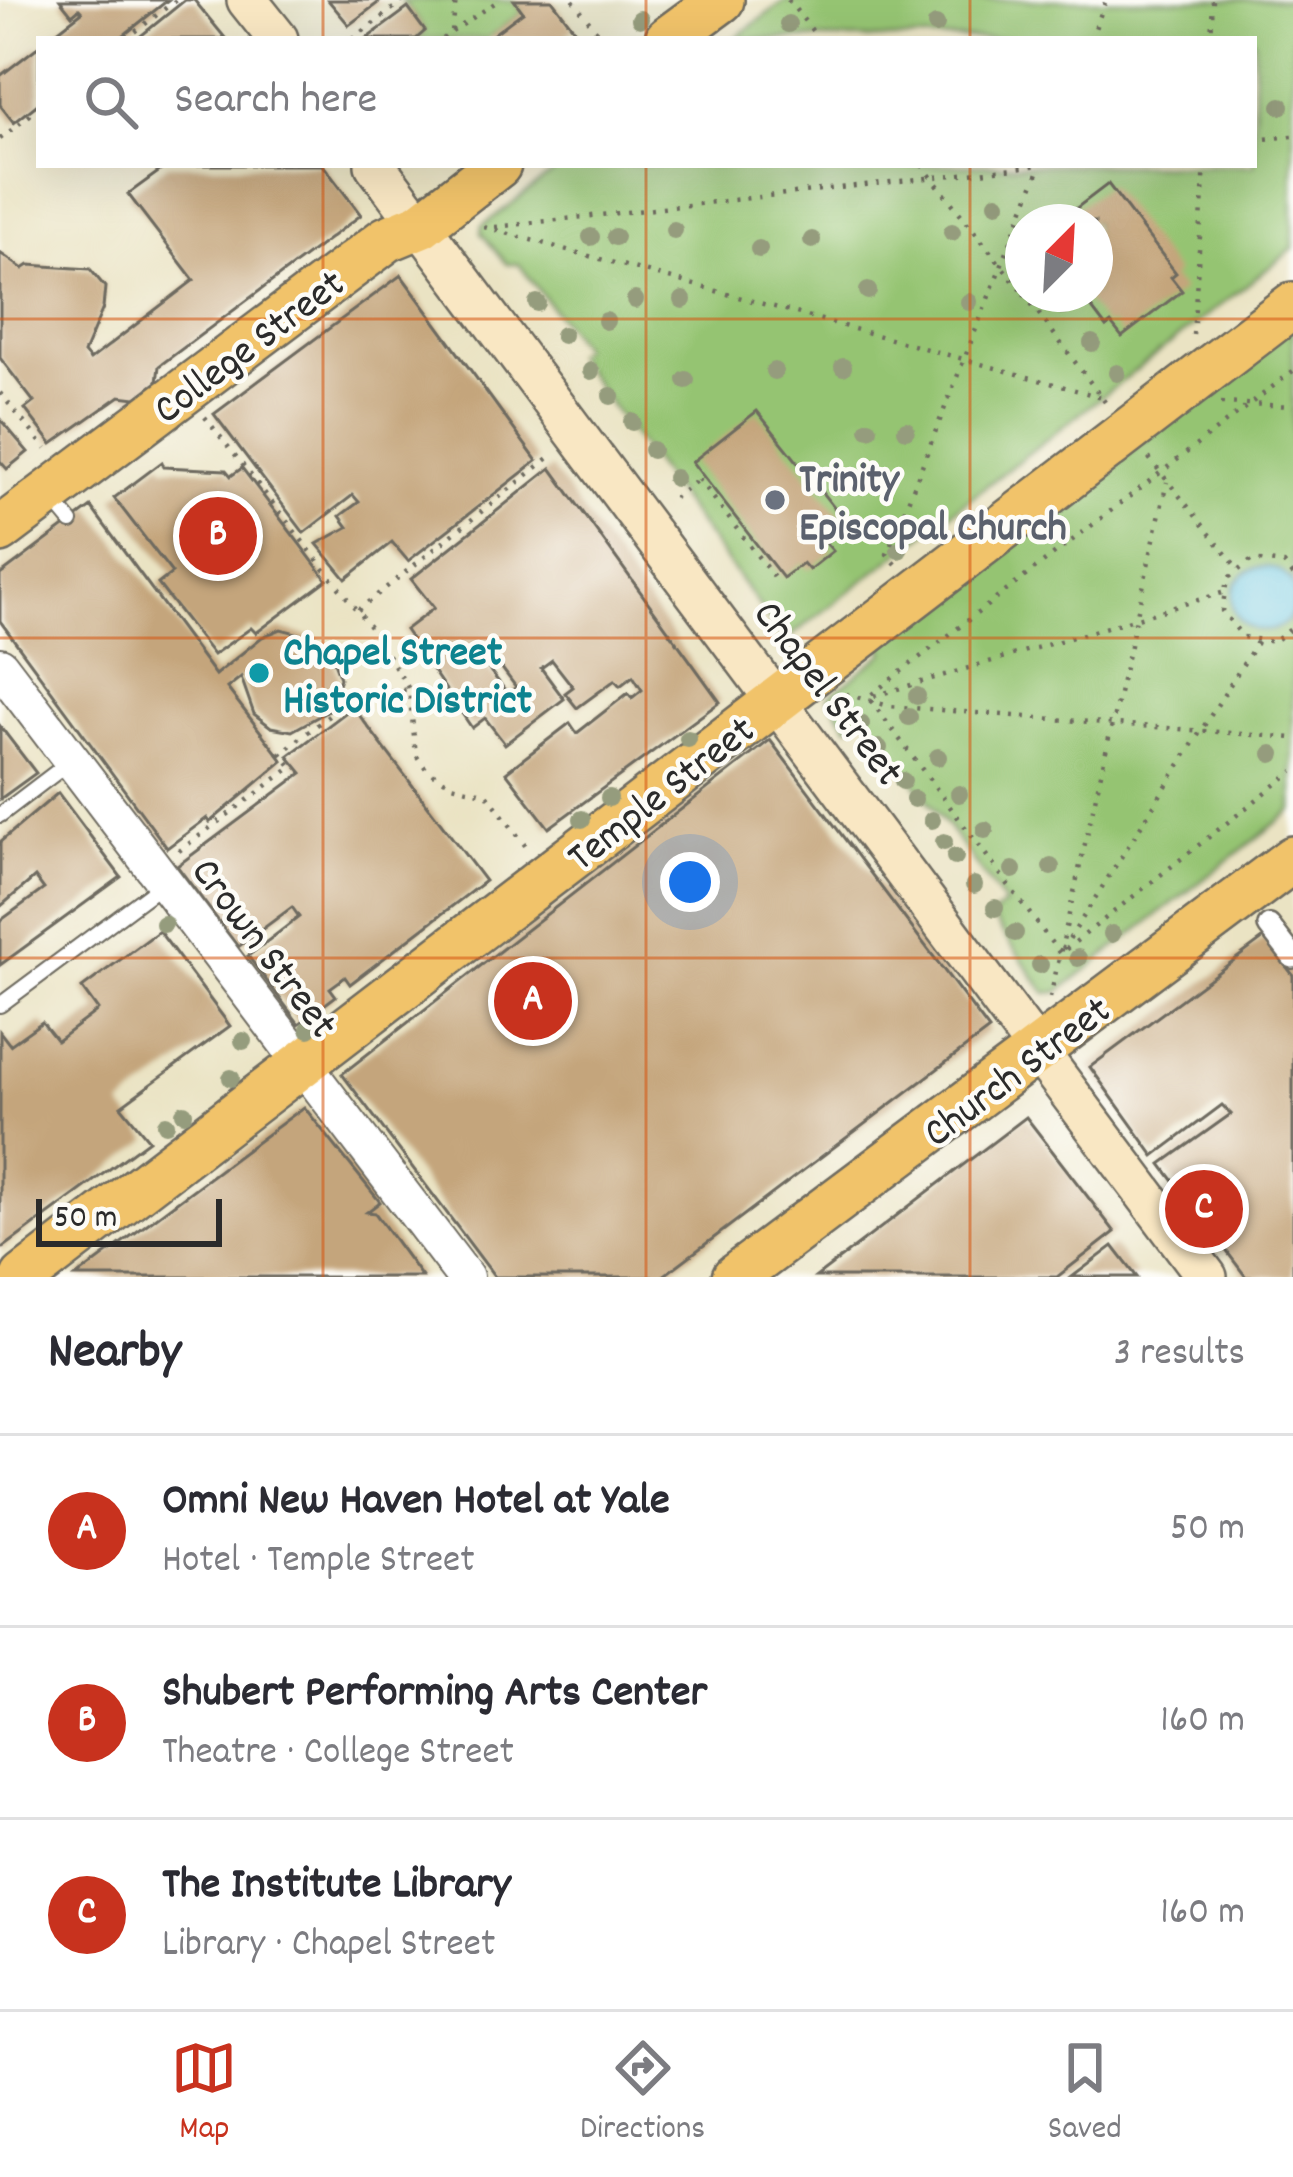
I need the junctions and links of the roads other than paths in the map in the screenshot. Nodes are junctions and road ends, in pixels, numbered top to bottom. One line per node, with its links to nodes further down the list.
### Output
1 (721, 0): 2 (main road)
2 (672, 36)
3 (377, 168): 5 (main road, Chapel Street)
4 (495, 168): 5 (main road, College Street)
5 (421, 225): 7 (main road, College Street); 9 (main road, Chapel Street)
6 (1293, 305): 9 (main road, Temple Street)
7 (0, 530)
8 (0, 666): 10 (street, Crown Street)
9 (778, 699): 17 (main road, Chapel Street); 18 (main road, Temple Street)
10 (71, 761): 11 (lane); 13 (street, Crown Street)
11 (0, 814)
12 (1293, 859): 17 (main road, Church Street)
13 (166, 871): 16 (lane); 18 (street, Crown Street)
14 (1269, 926): 15 (street)
15 (1293, 957)
16 (0, 1005)
17 (1038, 1051): 21 (main road, Church Street); 22 (main road, Chapel Street)
18 (303, 1068): 19 (main road, Temple Street); 20 (street, Crown Street)
19 (24, 1277)
20 (464, 1277)
21 (735, 1277)
22 (1207, 1277)

